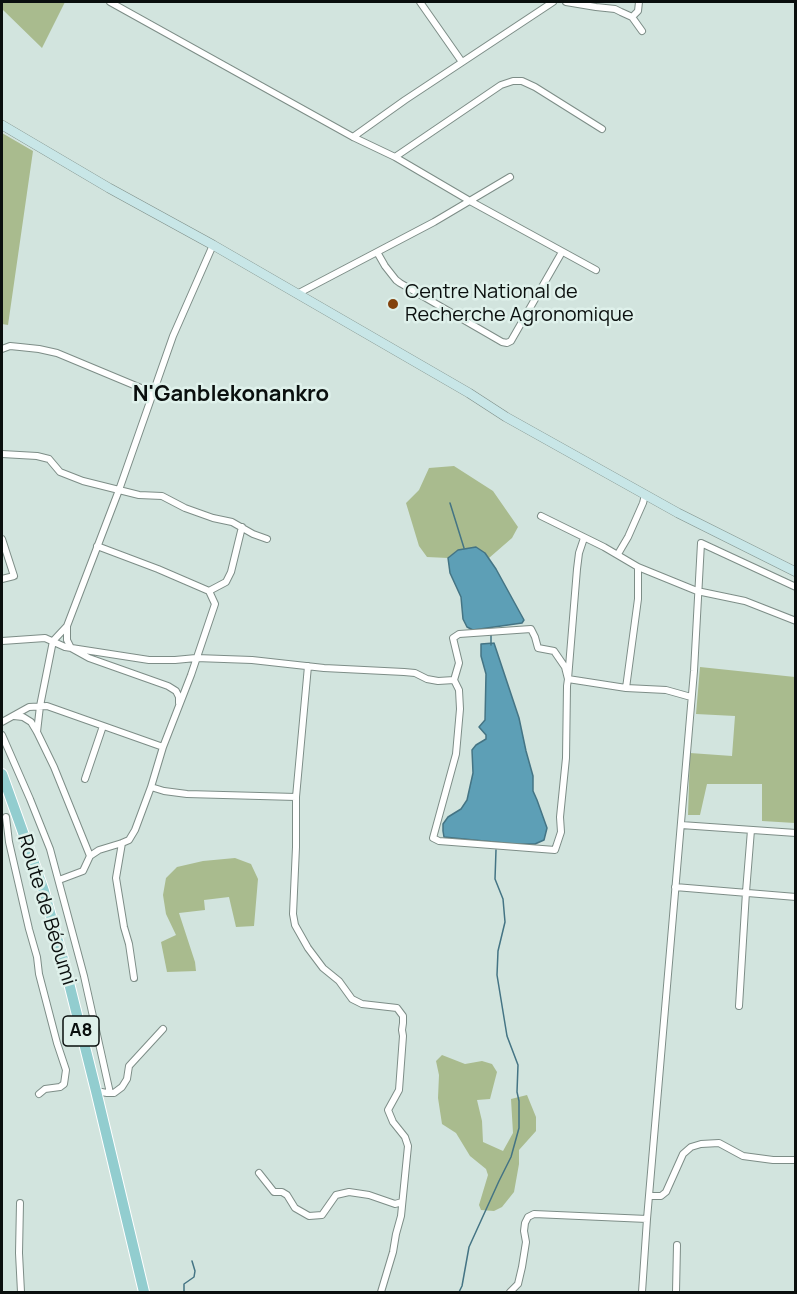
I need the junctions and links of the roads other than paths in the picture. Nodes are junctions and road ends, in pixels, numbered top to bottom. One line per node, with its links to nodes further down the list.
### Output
1 (110, 2): 11 (street)
2 (420, 2): 8 (street)
3 (553, 2): 8 (street)
4 (566, 2): 6 (street)
5 (639, 2): 6 (street)
6 (632, 17): 7 (street)
7 (642, 30)
8 (462, 62): 11 (street)
9 (2, 125): 15 (main road)
10 (602, 129): 12 (street)
11 (353, 137): 12 (street)
12 (395, 157): 14 (street)
13 (510, 177): 14 (street)
14 (470, 201): 16 (street); 17 (street)
15 (213, 245): 19 (main road); 21 (street)
16 (378, 252): 17 (street); 19 (street)
17 (562, 252): 18 (street)
18 (596, 270)
19 (297, 294): 24 (main road)
20 (2, 349): 21 (street)
21 (153, 393): 23 (street)
22 (2, 454): 23 (street)
23 (119, 490): 26 (street); 30 (street)
24 (645, 495): 31 (street); 33 (main road)
25 (542, 516): 27 (street)
26 (242, 527): 29 (street); 36 (street)
27 (584, 538): 31 (street); 45 (street)
28 (2, 539): 34 (street)
29 (267, 539)
30 (98, 546): 36 (street); 39 (street)
31 (618, 554): 32 (street)
32 (638, 567): 37 (street); 47 (street)
33 (795, 572)
34 (2, 579)
35 (795, 587): 37 (street)
36 (209, 591): 43 (street)
37 (698, 591): 38 (street); 48 (street)
38 (795, 621)
39 (67, 626): 41 (street); 42 (street)
40 (2, 641): 41 (street)
41 (53, 641): 42 (street); 49 (street)
42 (71, 648): 43 (street); 50 (street)
43 (196, 658): 44 (street); 50 (street)
44 (308, 666): 46 (street); 60 (street)
45 (568, 679): 46 (street); 46 (street); 47 (street)
46 (454, 680)
47 (626, 688): 48 (street)
48 (692, 697): 62 (street)
49 (40, 706): 51 (street); 53 (street); 54 (street)
50 (179, 706): 56 (street)
51 (14, 716): 52 (street); 54 (street)
52 (2, 722)
53 (103, 726): 56 (street); 58 (street)
54 (37, 732): 66 (street)
55 (2, 735): 67 (street)
56 (163, 747): 59 (street)
57 (2, 774): 61 (main road, Route de Béoumi / A8)
58 (85, 779)
59 (151, 787): 60 (street); 65 (street)
60 (296, 797): 80 (street)
61 (8, 816): 74 (main road, Route de Béoumi / A8); 76 (street)
62 (681, 825): 63 (street); 68 (street)
63 (751, 830): 64 (street); 69 (street)
64 (795, 833)
65 (122, 843): 66 (street); 71 (street)
66 (90, 856): 67 (street)
67 (59, 880): 75 (street)
68 (675, 887): 69 (street); 79 (street)
69 (746, 892): 70 (street); 72 (street)
70 (795, 897)
71 (134, 978)
72 (740, 1006)
73 (163, 1029): 75 (street)
74 (96, 1091): 75 (street); 85 (main road, Route de Béoumi / A8)
75 (110, 1093)
76 (39, 1094)
77 (795, 1160): 79 (street)
78 (259, 1173): 80 (street)
79 (649, 1196): 82 (street)
80 (402, 1202): 86 (street)
81 (20, 1203): 84 (street)
82 (647, 1219): 87 (street); 88 (street)
83 (677, 1245): 89 (street)
84 (21, 1293)
85 (144, 1293)
86 (381, 1293)
87 (510, 1293)
88 (642, 1293)
89 (676, 1293)

